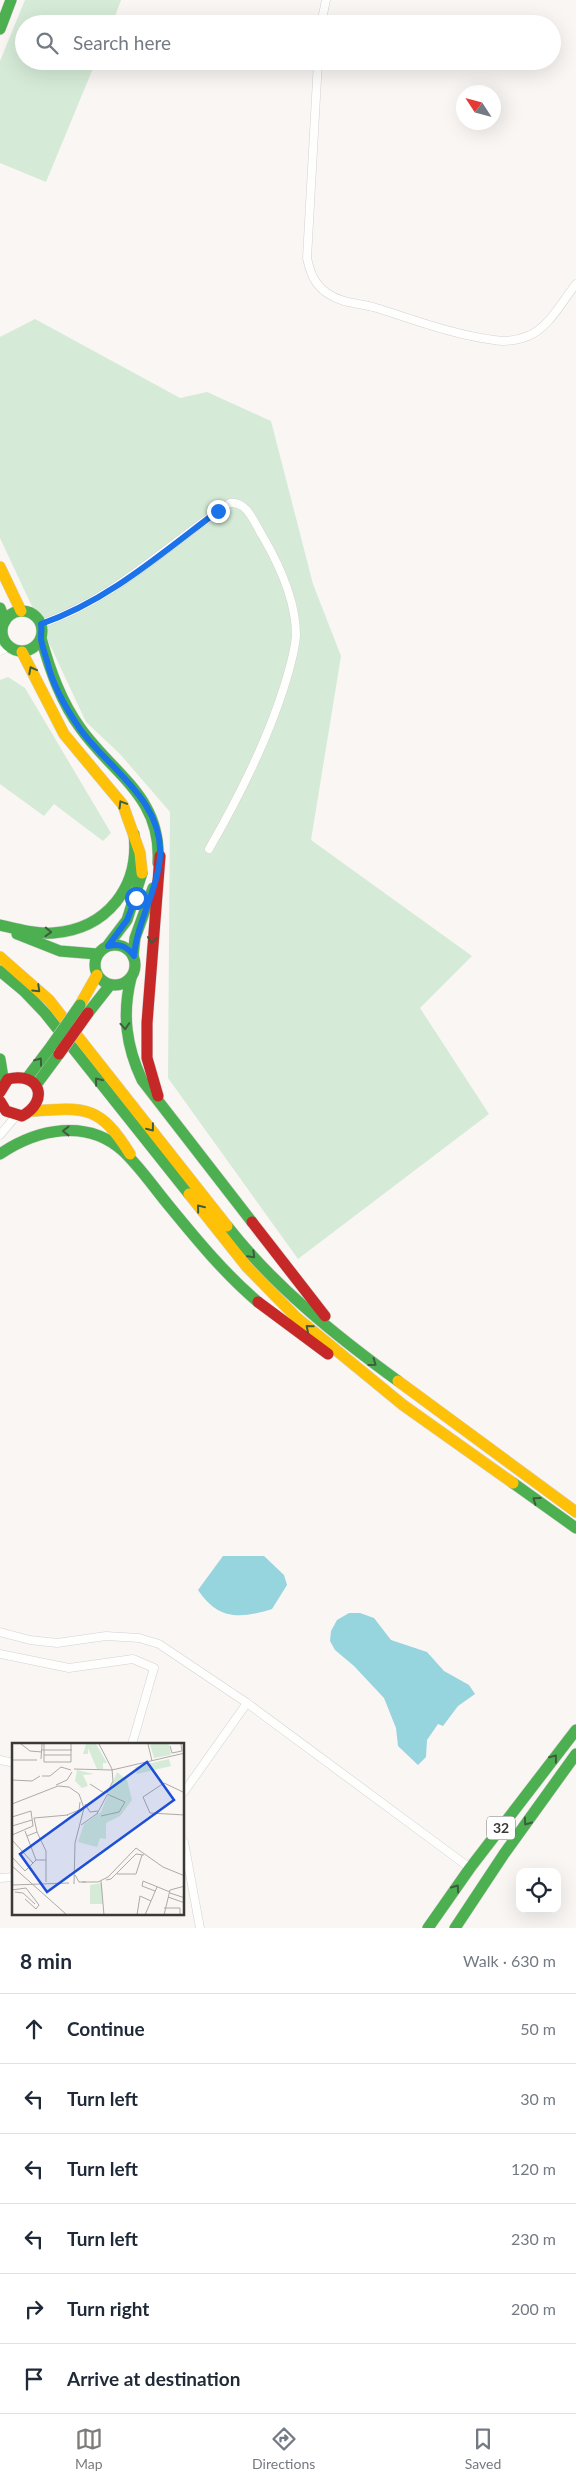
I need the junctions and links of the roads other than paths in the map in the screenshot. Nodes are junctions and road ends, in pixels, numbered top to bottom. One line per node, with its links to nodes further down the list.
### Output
1 (11, 0): 4 (main road)
2 (326, 0): 3 (street)
3 (323, 15)
4 (0, 28)
5 (317, 70): 6 (street)
6 (576, 284)
7 (0, 567): 9 (main road)
8 (0, 608): 10 (main road)
9 (21, 611): 10 (main road); 11 (main road)
10 (5, 621): 13 (main road)
11 (41, 624): 12 (main road); 16 (street)
12 (41, 638): 14 (main road); 17 (main road)
13 (3, 645): 14 (main road)
14 (22, 652): 15 (main road, one-way to 14)
15 (134, 834): 18 (main road, one-way to 15); 19 (main road)
16 (209, 849)
17 (160, 856): 21 (main road); 31 (main road, one-way to 31)
18 (0, 926): 20 (main road)
19 (108, 946): 20 (main road); 21 (main road)
20 (98, 954): 24 (main road)
21 (134, 956): 25 (main road)
22 (0, 957): 38 (main road, one-way to 38)
23 (0, 971): 39 (main road, one-way to 23)
24 (97, 975): 26 (main road); 27 (main road)
25 (131, 978): 26 (main road); 31 (main road, one-way to 31)
26 (110, 985): 27 (main road)
27 (84, 1009): 29 (main road, bridge)
28 (0, 1059): 30 (main road)
29 (32, 1081): 30 (main road); 33 (main road)
30 (2, 1088)
31 (161, 1105): 38 (main road)
32 (1, 1106): 34 (main road)
33 (33, 1110): 34 (main road); 37 (main road)
34 (16, 1116): 35 (street)
35 (0, 1135)
36 (0, 1154): 37 (main road, one-way to 36)
37 (138, 1168): 39 (main road)
38 (347, 1344): 40 (main road, one-way to 40)
39 (403, 1405): 41 (main road, one-way to 39)
40 (576, 1512)
41 (576, 1528)
42 (0, 1632): 44 (street)
43 (0, 1654): 46 (street)
44 (247, 1703): 48 (street); 50 (street)
45 (576, 1730): 50 (main road, 32, one-way to 45)
46 (132, 1743)
47 (576, 1754): 53 (main road, 32, one-way to 53)
48 (185, 1791)
49 (185, 1861): 51 (street)
50 (470, 1868): 52 (main road, 32, one-way to 50)
51 (200, 1928)
52 (428, 1928)
53 (455, 1928)

